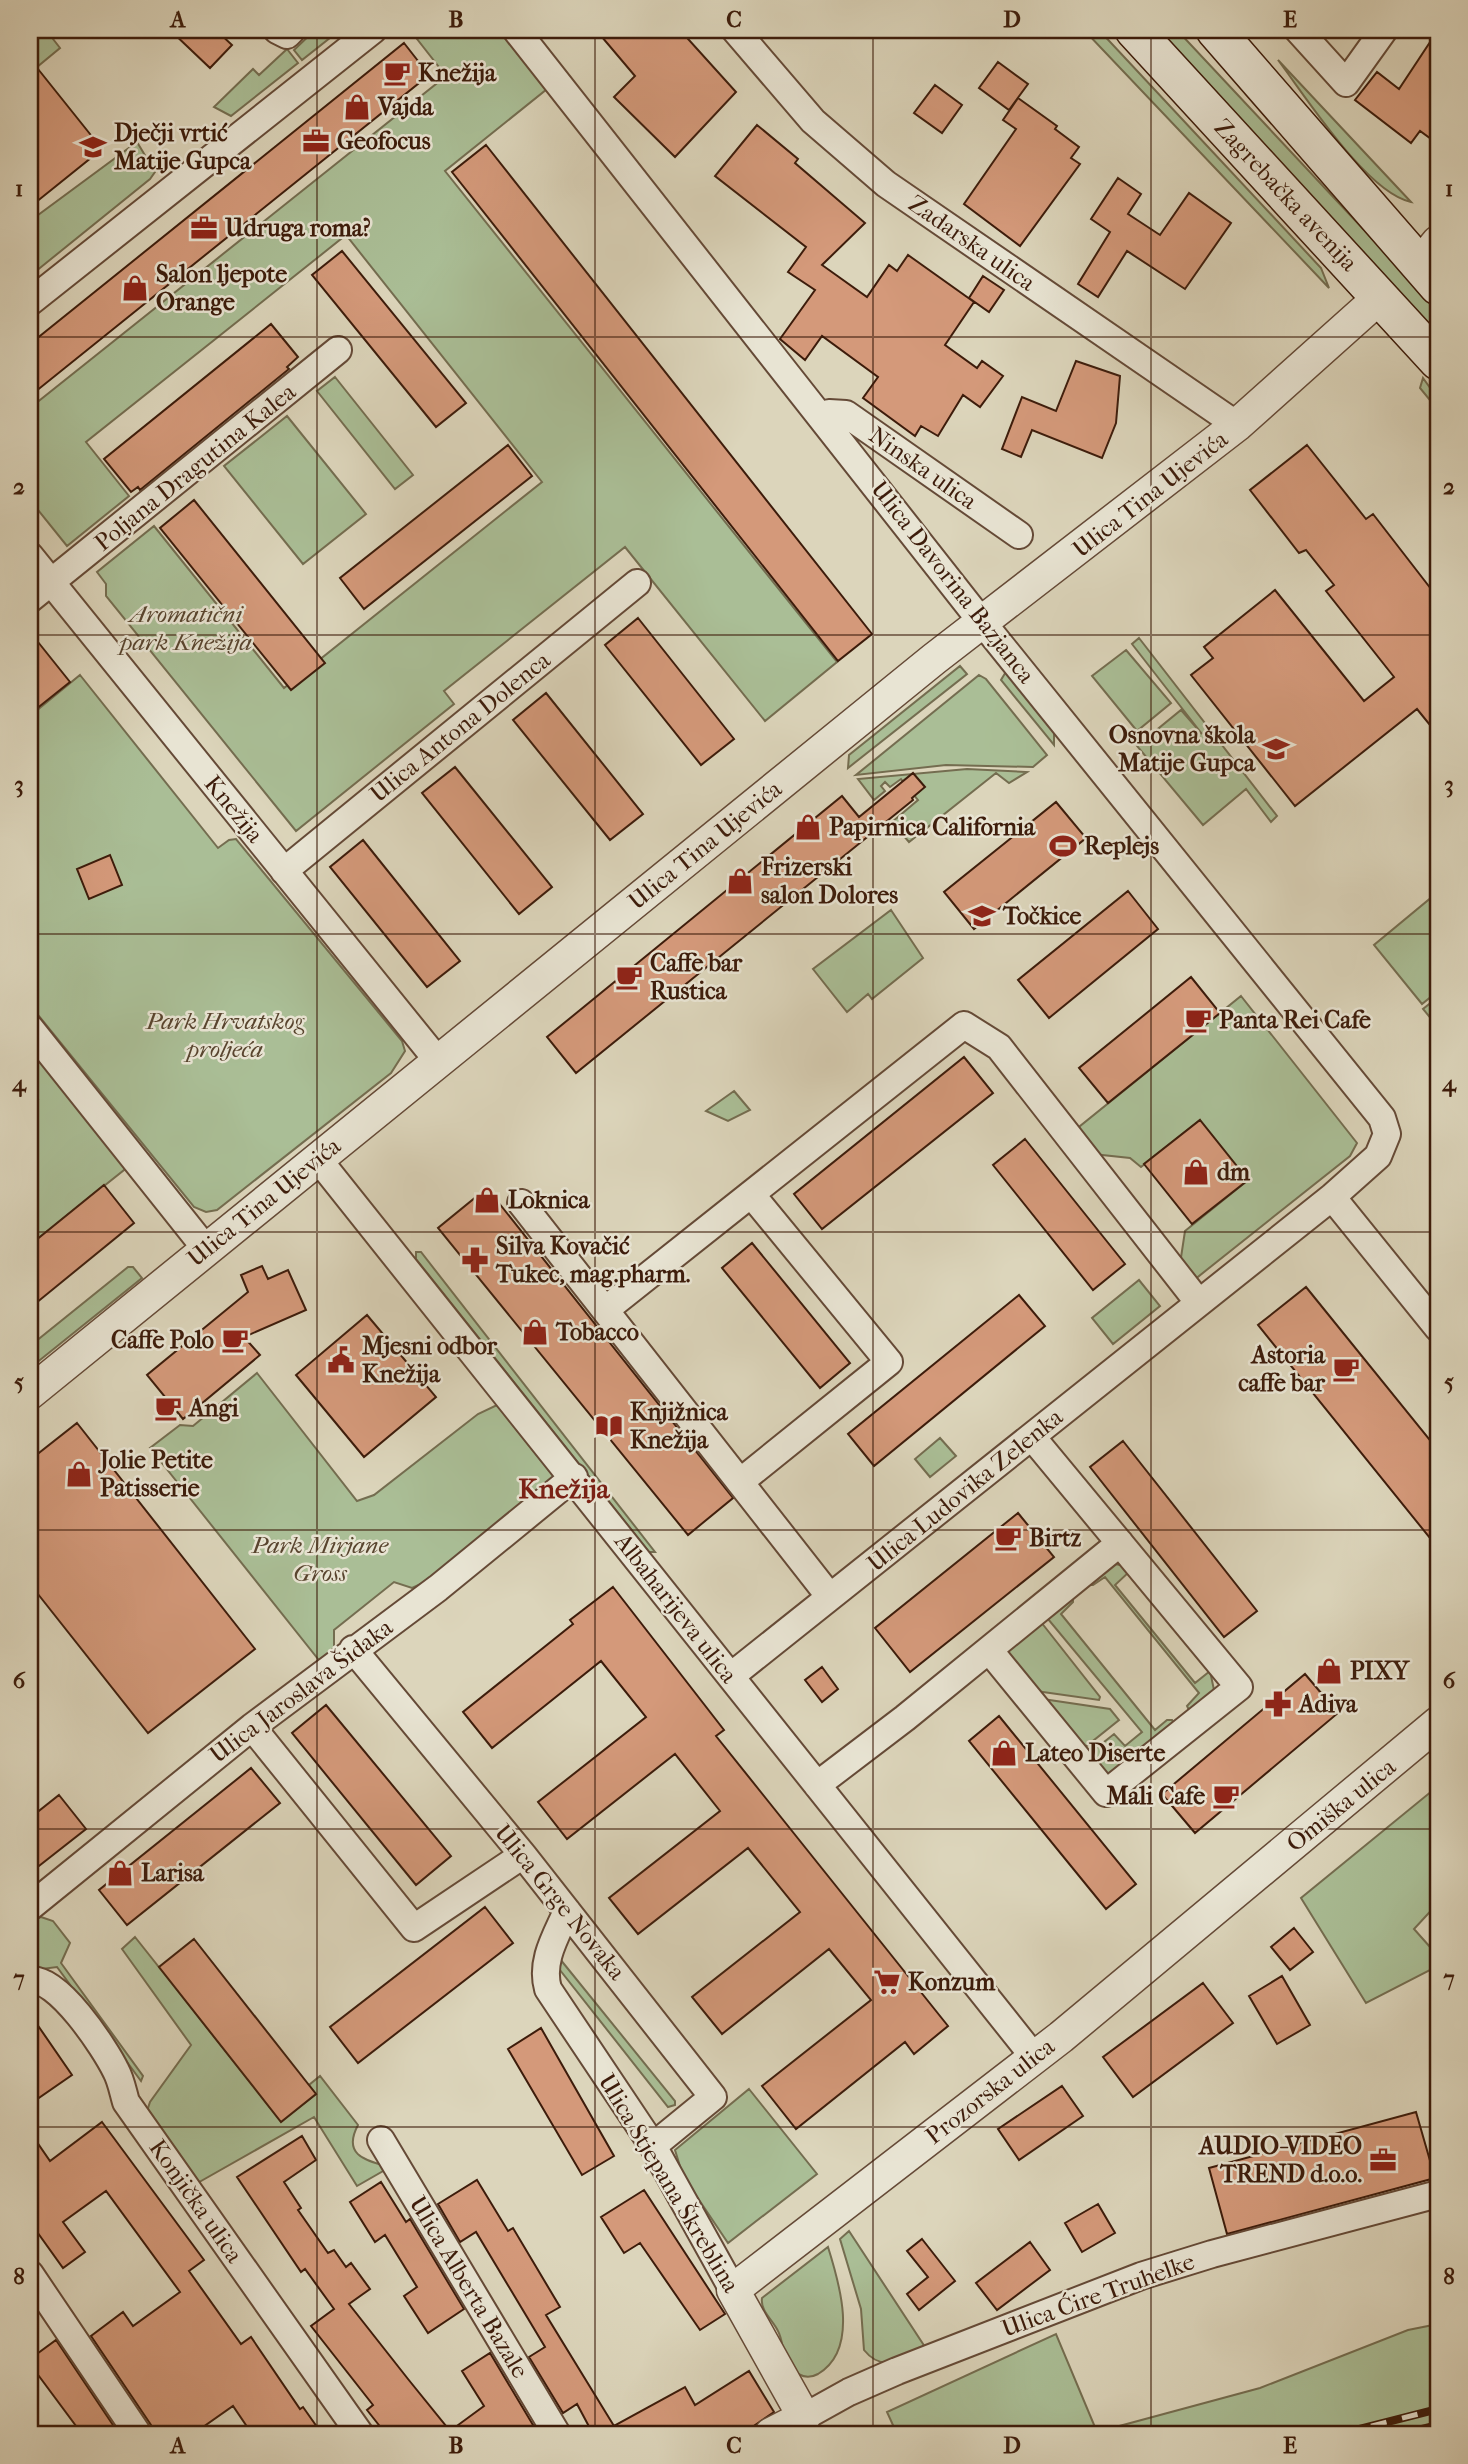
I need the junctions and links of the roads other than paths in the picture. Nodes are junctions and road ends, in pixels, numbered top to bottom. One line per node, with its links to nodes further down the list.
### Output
1 (277, 30): 2 (street)
2 (292, 30)
3 (373, 30): 12 (street)
4 (516, 30): 15 (street, Ulica Davorina Bazjanca)
5 (735, 30): 16 (street, Zadarska ulica)
6 (1133, 30): 11 (main road, Zagrebačka avenija)
7 (1215, 30): 10 (main road, Zagrebačka avenija)
8 (1298, 30): 9 (street)
9 (1384, 30)
10 (1432, 264)
11 (1379, 298): 14 (main road, Zagrebačka avenija); 16 (street, Ulica Tina Ujevića)
12 (30, 302)
13 (338, 350): 19 (street, Poljana Dragutina Kalea)
14 (1438, 361)
15 (823, 417): 17 (street, Ninska ulica); 22 (street, Ulica Davorina Bazjanca)
16 (1237, 425): 22 (street, Ulica Tina Ujevića)
17 (1019, 535)
18 (30, 556): 19 (street, Knežija)
19 (51, 582): 21 (street, Poljana Dragutina Kalea); 23 (street, Knežija)
20 (637, 583): 23 (street, Ulica Antona Dolenca)
21 (30, 598)
22 (984, 622): 25 (street, Ulica Tina Ujevića); 26 (street, Ulica Davorina Bazjanca)
23 (284, 871): 25 (street, Knežija)
24 (30, 1028): 31 (street)
25 (438, 1061): 27 (street, Ulica Tina Ujevića)
26 (1387, 1134): 29 (street, Ulica Ludovika Zelenka)
27 (318, 1159): 31 (street, Ulica Tina Ujevića); 37 (street, Albaharijeva ulica)
28 (751, 1194): 32 (street); 33 (street); 38 (street)
29 (1332, 1198): 32 (street, Ulica Ludovika Zelenka); 34 (street)
30 (521, 1203): 33 (street)
31 (206, 1249): 35 (street, Ulica Tina Ujevića)
32 (1199, 1303): 36 (street, Ulica Ludovika Zelenka)
33 (605, 1310): 38 (street)
34 (1438, 1328)
35 (30, 1393)
36 (1032, 1437): 39 (street); 40 (street, Ulica Ludovika Zelenka)
37 (574, 1477): 41 (street, Ulica Jaroslava Šidaka); 43 (street, Albaharijeva ulica)
38 (740, 1482): 40 (street)
39 (1120, 1543): 42 (street); 42 (street)
40 (830, 1597): 43 (street, Ulica Ludovika Zelenka)
41 (353, 1649): 44 (street, Ulica Jaroslava Šidaka); 47 (street, Ulica Grge Novaka)
42 (989, 1650): 46 (street)
43 (731, 1676): 46 (street, Albaharijeva ulica)
44 (252, 1727): 47 (street); 49 (street, Ulica Jaroslava Šidaka)
45 (1432, 1736): 48 (street, Omiška ulica)
46 (817, 1785): 52 (street, Albaharijeva ulica)
47 (523, 1856): 50 (street, Ulica Grge Novaka)
48 (1243, 1886): 52 (street, Prozorska ulica)
49 (30, 1907)
50 (567, 1911): 54 (street, Ulica Stjepana Škreblina); 54 (street, Ulica Grge Novaka)
51 (30, 1981): 60 (street, Konjička ulica)
52 (1034, 2057): 57 (street, Prozorska ulica)
53 (381, 2140): 61 (street, Ulica Alberta Bazale)
54 (653, 2146): 57 (street, Ulica Stjepana Škreblina)
55 (1438, 2194): 58 (street, Ulica Ćire Truhelke)
56 (30, 2274): 59 (street)
57 (733, 2290): 58 (street, Ulica Stjepana Škreblina)
58 (804, 2417): 62 (street, Ulica Ćire Truhelke)
59 (138, 2434)
60 (360, 2434)
61 (557, 2434)
62 (771, 2434)

